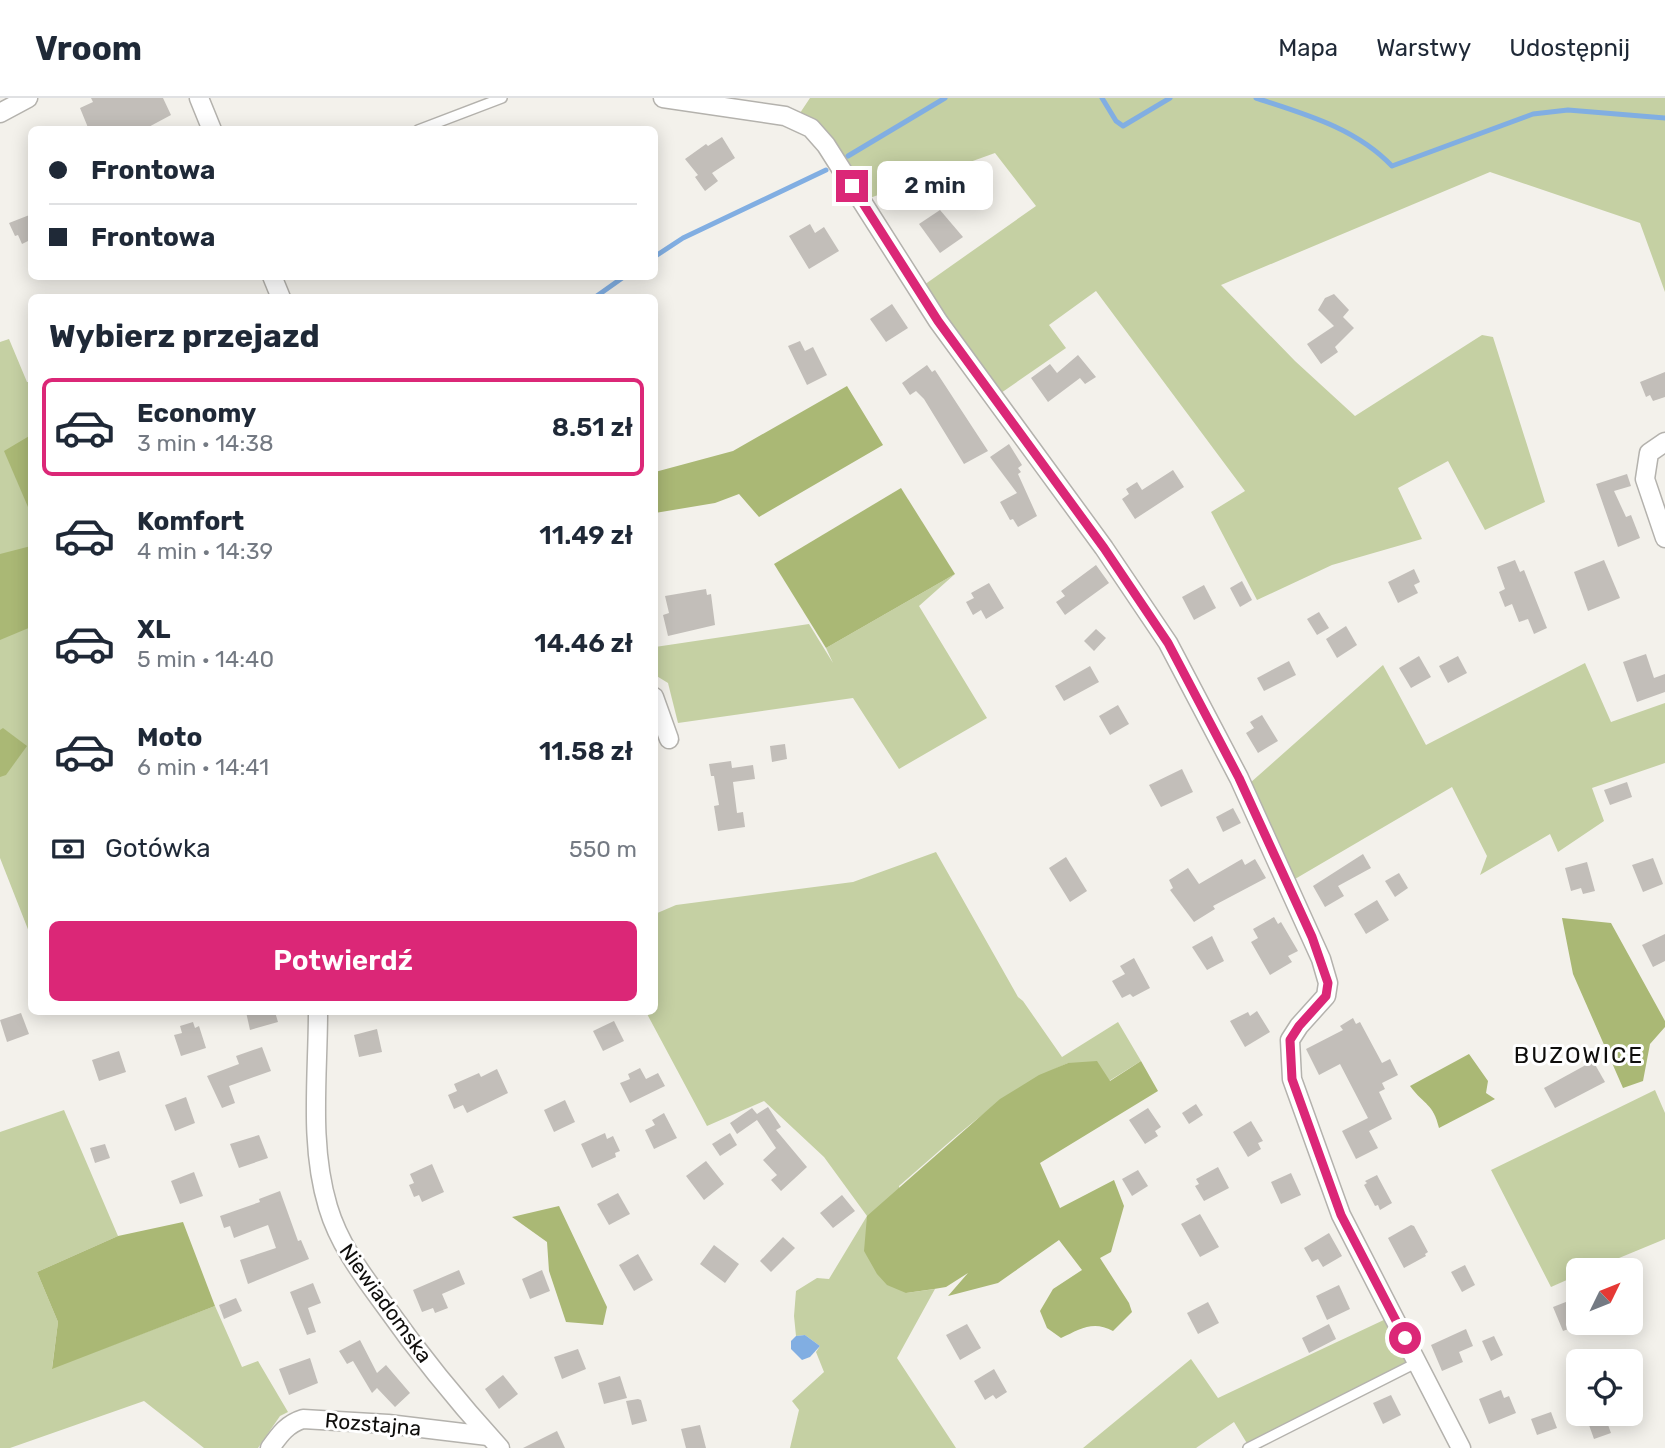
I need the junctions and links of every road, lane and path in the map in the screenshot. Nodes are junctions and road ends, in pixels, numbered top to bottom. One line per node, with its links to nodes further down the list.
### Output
1 (28, 98): 5 (street)
2 (199, 98): 6 (street)
3 (502, 98): 7 (lane)
4 (663, 98): 13 (street)
5 (0, 113)
6 (210, 126)
7 (428, 126)
8 (1665, 442): 9 (street)
9 (1665, 538)
10 (658, 708): 11 (street)
11 (669, 739)
12 (318, 1015): 14 (street, Niewiadomska)
13 (1418, 1362): 16 (lane); 17 (street)
14 (494, 1442): 15 (street, Rozstajna)
15 (270, 1448)
16 (1248, 1448)
17 (1461, 1448)

